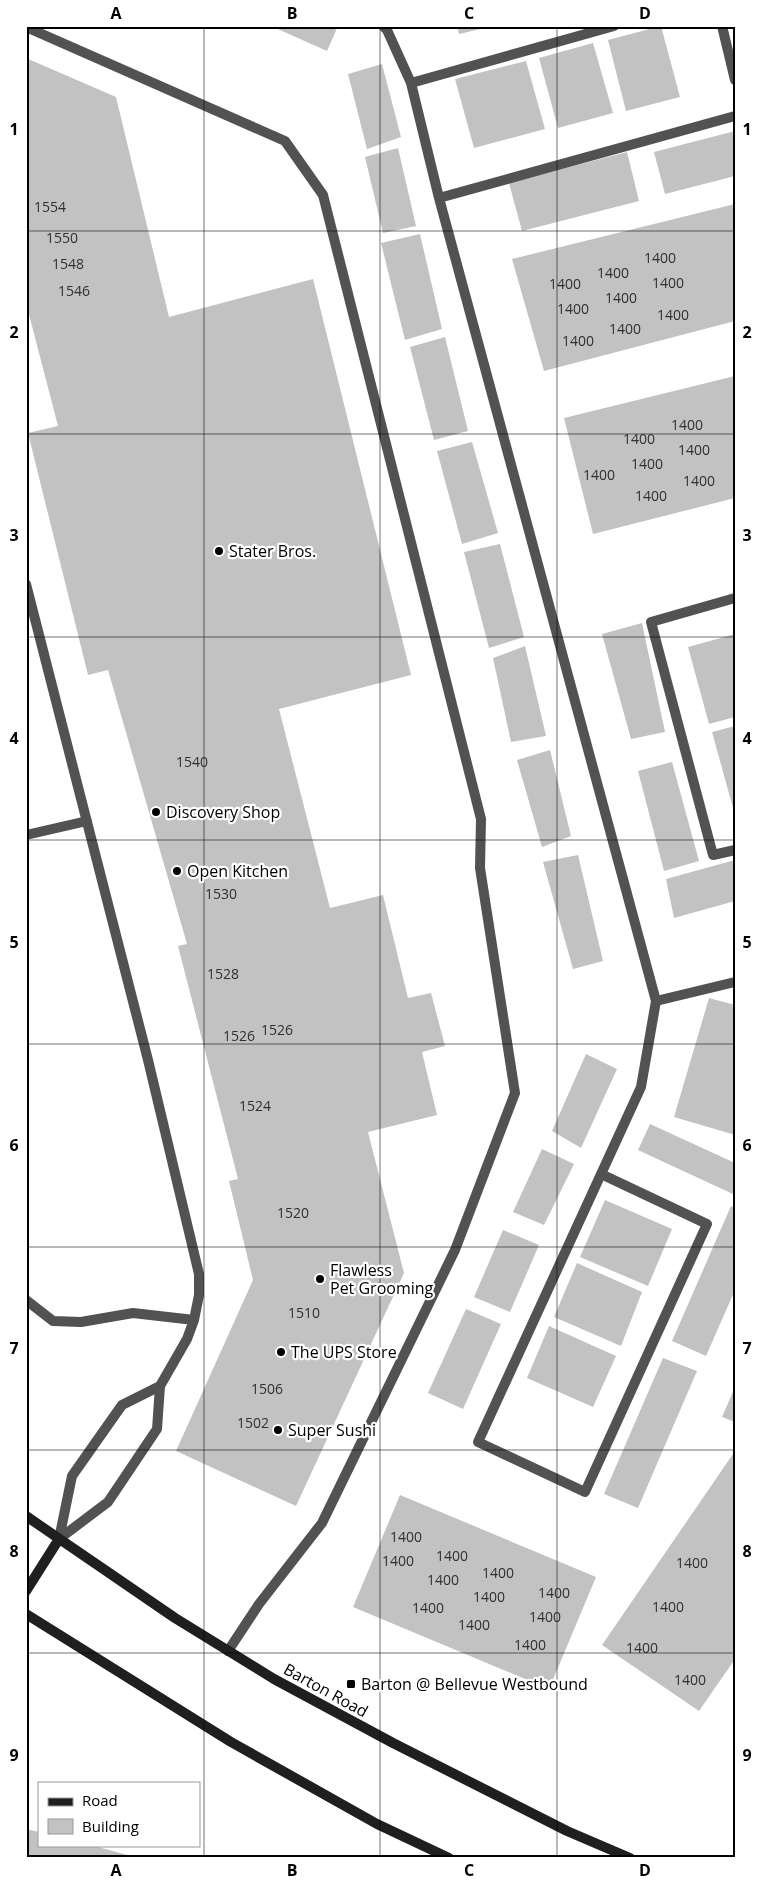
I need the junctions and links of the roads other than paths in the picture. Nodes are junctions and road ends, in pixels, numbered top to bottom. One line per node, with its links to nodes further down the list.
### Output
1 (383, 26): 6 (lane)
2 (614, 26): 6 (lane)
3 (722, 26): 5 (lane)
4 (26, 27): 24 (lane)
5 (735, 80)
6 (410, 83): 8 (lane)
7 (735, 116): 8 (lane)
8 (439, 198): 15 (lane)
9 (26, 584): 11 (lane)
10 (735, 598): 13 (lane)
11 (87, 821): 12 (lane); 18 (lane)
12 (26, 835)
13 (735, 850)
14 (735, 982): 15 (lane)
15 (656, 1002): 16 (lane)
16 (601, 1174): 16 (lane)
17 (26, 1300): 18 (lane)
18 (194, 1320): 19 (lane)
19 (160, 1386): 21 (lane); 21 (lane)
20 (26, 1516): 21 (main road, Barton Road)
21 (59, 1540): 22 (main road); 24 (main road, Barton Road)
22 (26, 1591)
23 (26, 1614): 25 (main road)
24 (228, 1651): 26 (main road, Barton Road)
25 (449, 1858)
26 (630, 1858)

